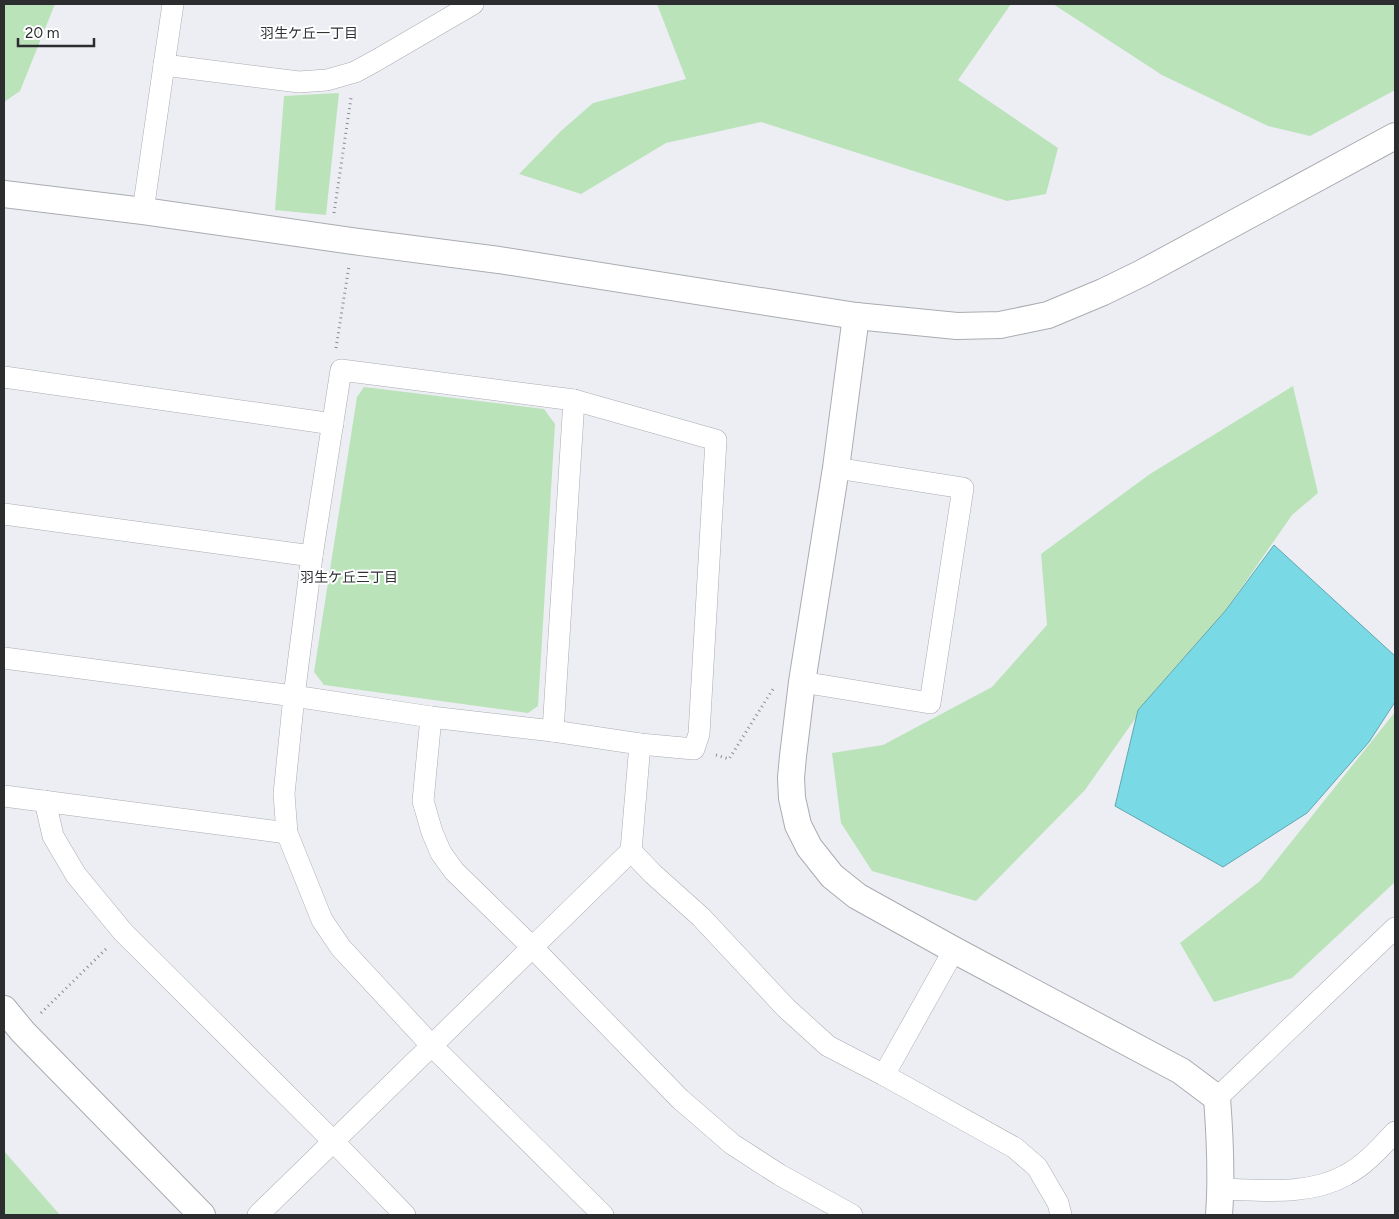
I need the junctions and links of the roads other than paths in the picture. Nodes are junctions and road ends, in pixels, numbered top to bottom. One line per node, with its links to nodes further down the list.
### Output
1 (173, 4): 3 (street)
2 (473, 4): 3 (street)
3 (164, 65): 6 (street)
4 (1395, 136): 7 (street)
5 (4, 194): 6 (street)
6 (143, 212): 7 (street)
7 (856, 316): 11 (street)
8 (4, 377): 10 (street)
9 (574, 400): 10 (street); 18 (street); 19 (street)
10 (333, 424): 13 (street)
11 (836, 468): 15 (street); 15 (street)
12 (4, 514): 13 (street)
13 (312, 556): 16 (street)
14 (4, 658): 16 (street)
15 (802, 682): 26 (street)
16 (294, 696): 17 (street); 22 (street)
17 (431, 717): 18 (street); 25 (street)
18 (553, 731): 19 (street)
19 (640, 744): 23 (street)
20 (4, 796): 21 (street)
21 (45, 801): 22 (street); 32 (street)
22 (287, 833): 28 (street)
23 (631, 851): 25 (street); 29 (street)
24 (1395, 929): 30 (street)
25 (532, 948): 28 (street); 38 (street)
26 (954, 950): 29 (street); 30 (street)
27 (4, 1010): 34 (street)
28 (432, 1046): 32 (street); 37 (street)
29 (884, 1075): 39 (street)
30 (1217, 1098): 33 (street)
31 (1395, 1132): 33 (street)
32 (333, 1141): 35 (street); 36 (street)
33 (1221, 1189): 40 (street)
34 (202, 1215)
35 (258, 1215)
36 (405, 1215)
37 (603, 1215)
38 (852, 1215)
39 (1062, 1215)
40 (1219, 1215)

